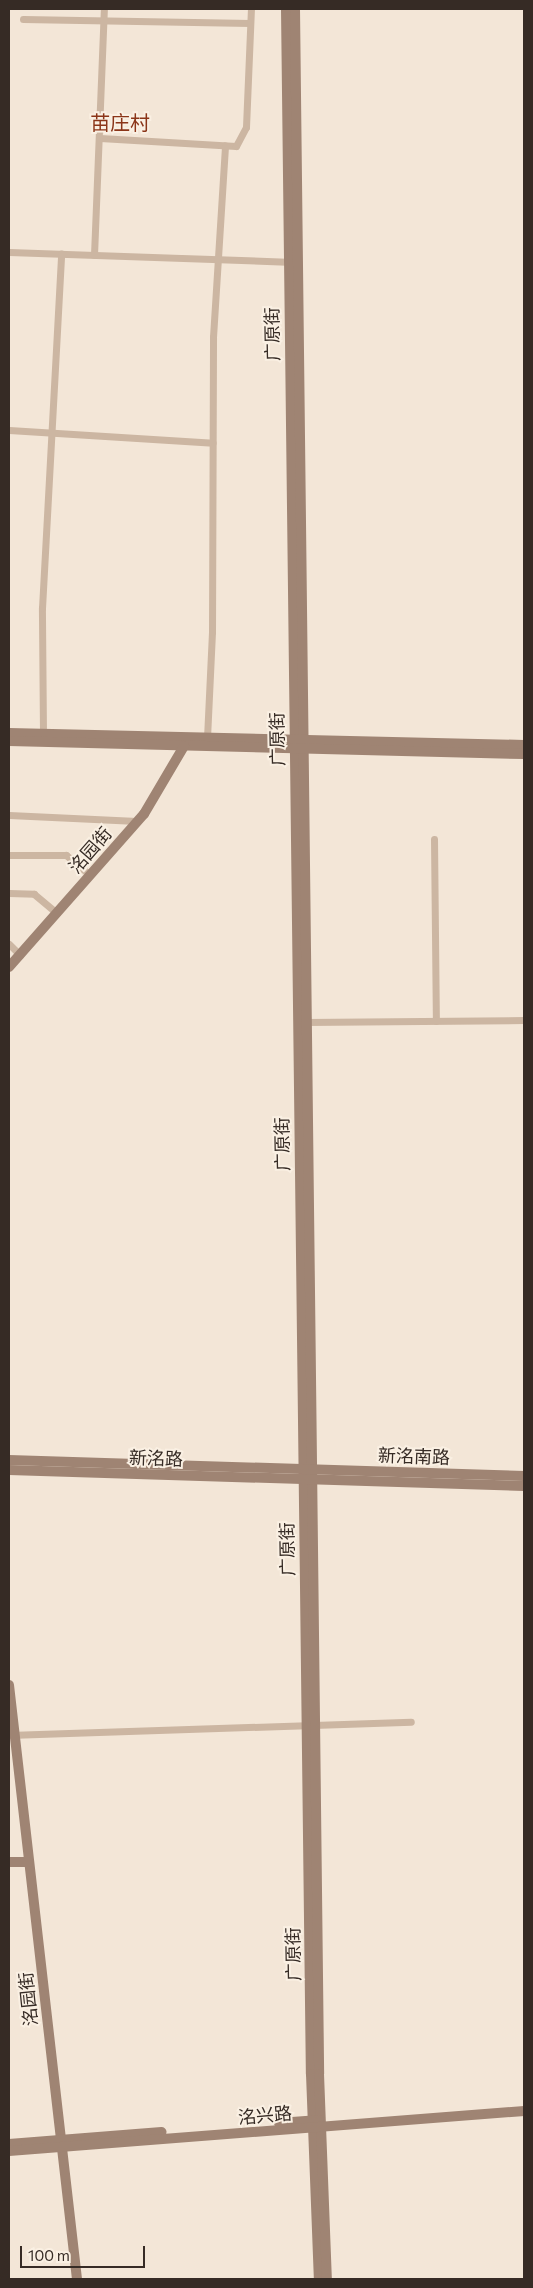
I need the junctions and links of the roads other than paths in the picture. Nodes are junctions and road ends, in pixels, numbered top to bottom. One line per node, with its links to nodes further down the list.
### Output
1 (104, 9): 6 (street)
2 (251, 9): 7 (street)
3 (286, 9): 14 (main road, 广原街)
4 (295, 9): 14 (main road, 广原街)
5 (23, 19): 6 (street)
6 (104, 20): 7 (street); 8 (street)
7 (250, 23): 9 (street)
8 (100, 138): 9 (street); 12 (street)
9 (225, 145): 13 (street)
10 (9, 252): 11 (street)
11 (60, 254): 12 (street); 16 (street)
12 (94, 255): 13 (street)
13 (216, 260): 14 (street); 17 (street)
14 (292, 262): 22 (main road, 广原街)
15 (9, 430): 16 (street)
16 (52, 433): 17 (street); 19 (street)
17 (212, 443): 20 (street)
18 (9, 733): 19 (main road)
19 (43, 734): 20 (main road)
20 (207, 738): 22 (main road)
21 (9, 741): 23 (main road)
22 (297, 744): 23 (main road); 24 (main road); 25 (main road); 38 (main road, 广原街); 41 (main road, 广原街)
23 (184, 746): 27 (main road, 洺园街)
24 (524, 746)
25 (524, 754)
26 (9, 815): 27 (street)
27 (137, 821): 30 (main road, 洺园街)
28 (434, 839): 37 (street)
29 (9, 855): 30 (street)
30 (90, 875): 32 (main road, 洺园街)
31 (9, 893): 32 (street)
32 (56, 913): 34 (main road, 洺园街)
33 (9, 944): 34 (street)
34 (20, 955): 35 (main road, 洺园街)
35 (9, 967)
36 (524, 1020): 37 (street)
37 (436, 1021): 38 (street)
38 (306, 1022): 41 (main road, 广原街)
39 (9, 1460): 41 (main road, 新洺路)
40 (9, 1470): 41 (main road, 新洺路)
41 (307, 1474): 42 (main road, 新洺南路); 43 (main road, 新洺南路); 46 (main road, 广原街)
42 (524, 1476)
43 (524, 1486)
44 (9, 1685): 47 (main road, 洺园街)
45 (411, 1722): 46 (street)
46 (310, 1723): 47 (street); 52 (main road, 广原街)
47 (12, 1734): 49 (main road, 洺园街)
48 (9, 1862): 49 (main road)
49 (29, 1862): 54 (main road, 洺园街)
50 (524, 2104): 52 (main road, 洺兴路)
51 (524, 2111): 52 (main road, 洺兴路)
52 (316, 2124): 54 (main road, 洺兴路); 57 (main road, 广原街); 58 (main road, 广原街)
53 (9, 2144): 54 (main road, 洺兴路)
54 (60, 2144): 55 (main road, 洺兴路); 56 (main road, 洺园街)
55 (9, 2151)
56 (77, 2279)
57 (319, 2279)
58 (327, 2279)

